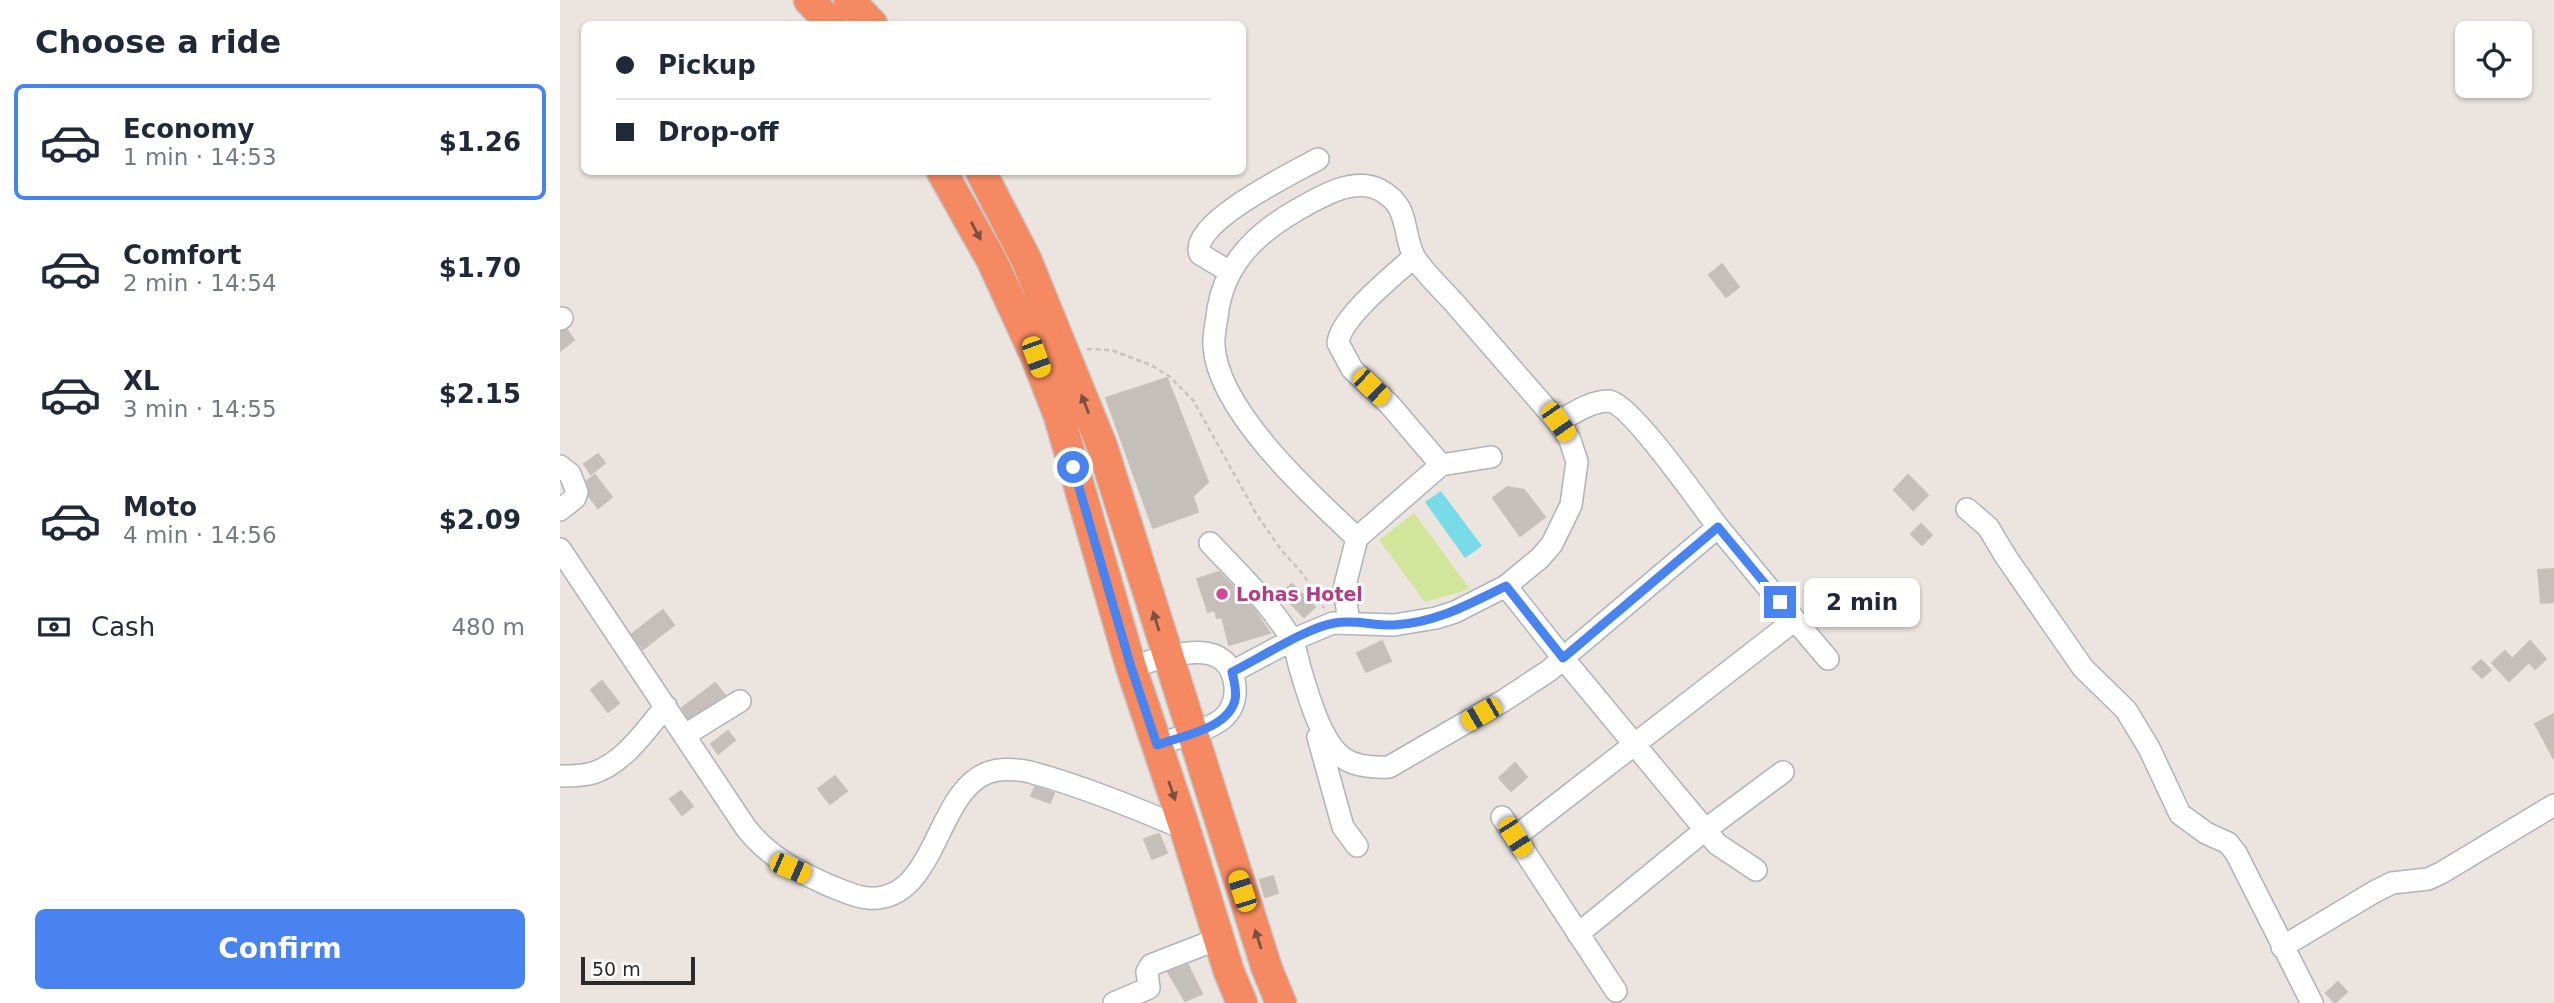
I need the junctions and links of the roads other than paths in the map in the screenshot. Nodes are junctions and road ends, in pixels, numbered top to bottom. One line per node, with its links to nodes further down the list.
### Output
1 (809, 0): 3 (highway)
2 (849, 0): 4 (highway)
3 (829, 21)
4 (869, 21)
5 (1318, 159): 9 (street)
6 (944, 175): 27 (highway, one-way to 27)
7 (983, 175): 24 (highway, one-way to 7)
8 (1414, 257): 9 (street); 10 (street); 12 (street)
9 (1230, 272): 17 (street)
10 (1558, 422): 16 (street); 20 (street)
11 (1491, 457): 12 (street)
12 (1441, 465): 17 (street)
13 (560, 466): 15 (street)
14 (1967, 509): 46 (street)
15 (560, 510)
16 (1718, 527): 21 (street); 25 (street)
17 (1357, 538): 22 (street)
18 (1210, 543): 23 (street)
19 (560, 549): 30 (street)
20 (1506, 586): 22 (street); 25 (street)
21 (1795, 620): 26 (street); 33 (street)
22 (1341, 622): 23 (street)
23 (1286, 643): 25 (street); 28 (street); 42 (street)
24 (1167, 657): 27 (street); 28 (street); 31 (highway)
25 (1563, 658): 33 (street)
26 (1828, 659)
27 (1131, 667): 34 (highway)
28 (1232, 672): 31 (street)
29 (740, 701): 32 (street)
30 (666, 706): 32 (street); 36 (street)
31 (1190, 733): 34 (street); 50 (highway, one-way to 31)
32 (685, 735): 39 (street)
33 (1634, 743): 40 (street); 41 (street)
34 (1157, 745): 39 (highway, one-way to 39)
35 (1783, 772): 40 (street)
36 (560, 776)
37 (2554, 805): 46 (street)
38 (1502, 817): 41 (street)
39 (1185, 829): 45 (highway)
40 (1705, 830): 43 (street); 44 (street)
41 (1515, 837): 44 (street)
42 (1357, 846)
43 (1756, 870)
44 (1578, 934): 47 (street)
45 (1218, 939): 48 (street); 49 (highway)
46 (2282, 947): 51 (street)
47 (1616, 991)
48 (1114, 1003)
49 (1242, 1003)
50 (1281, 1003)
51 (2312, 1003)

